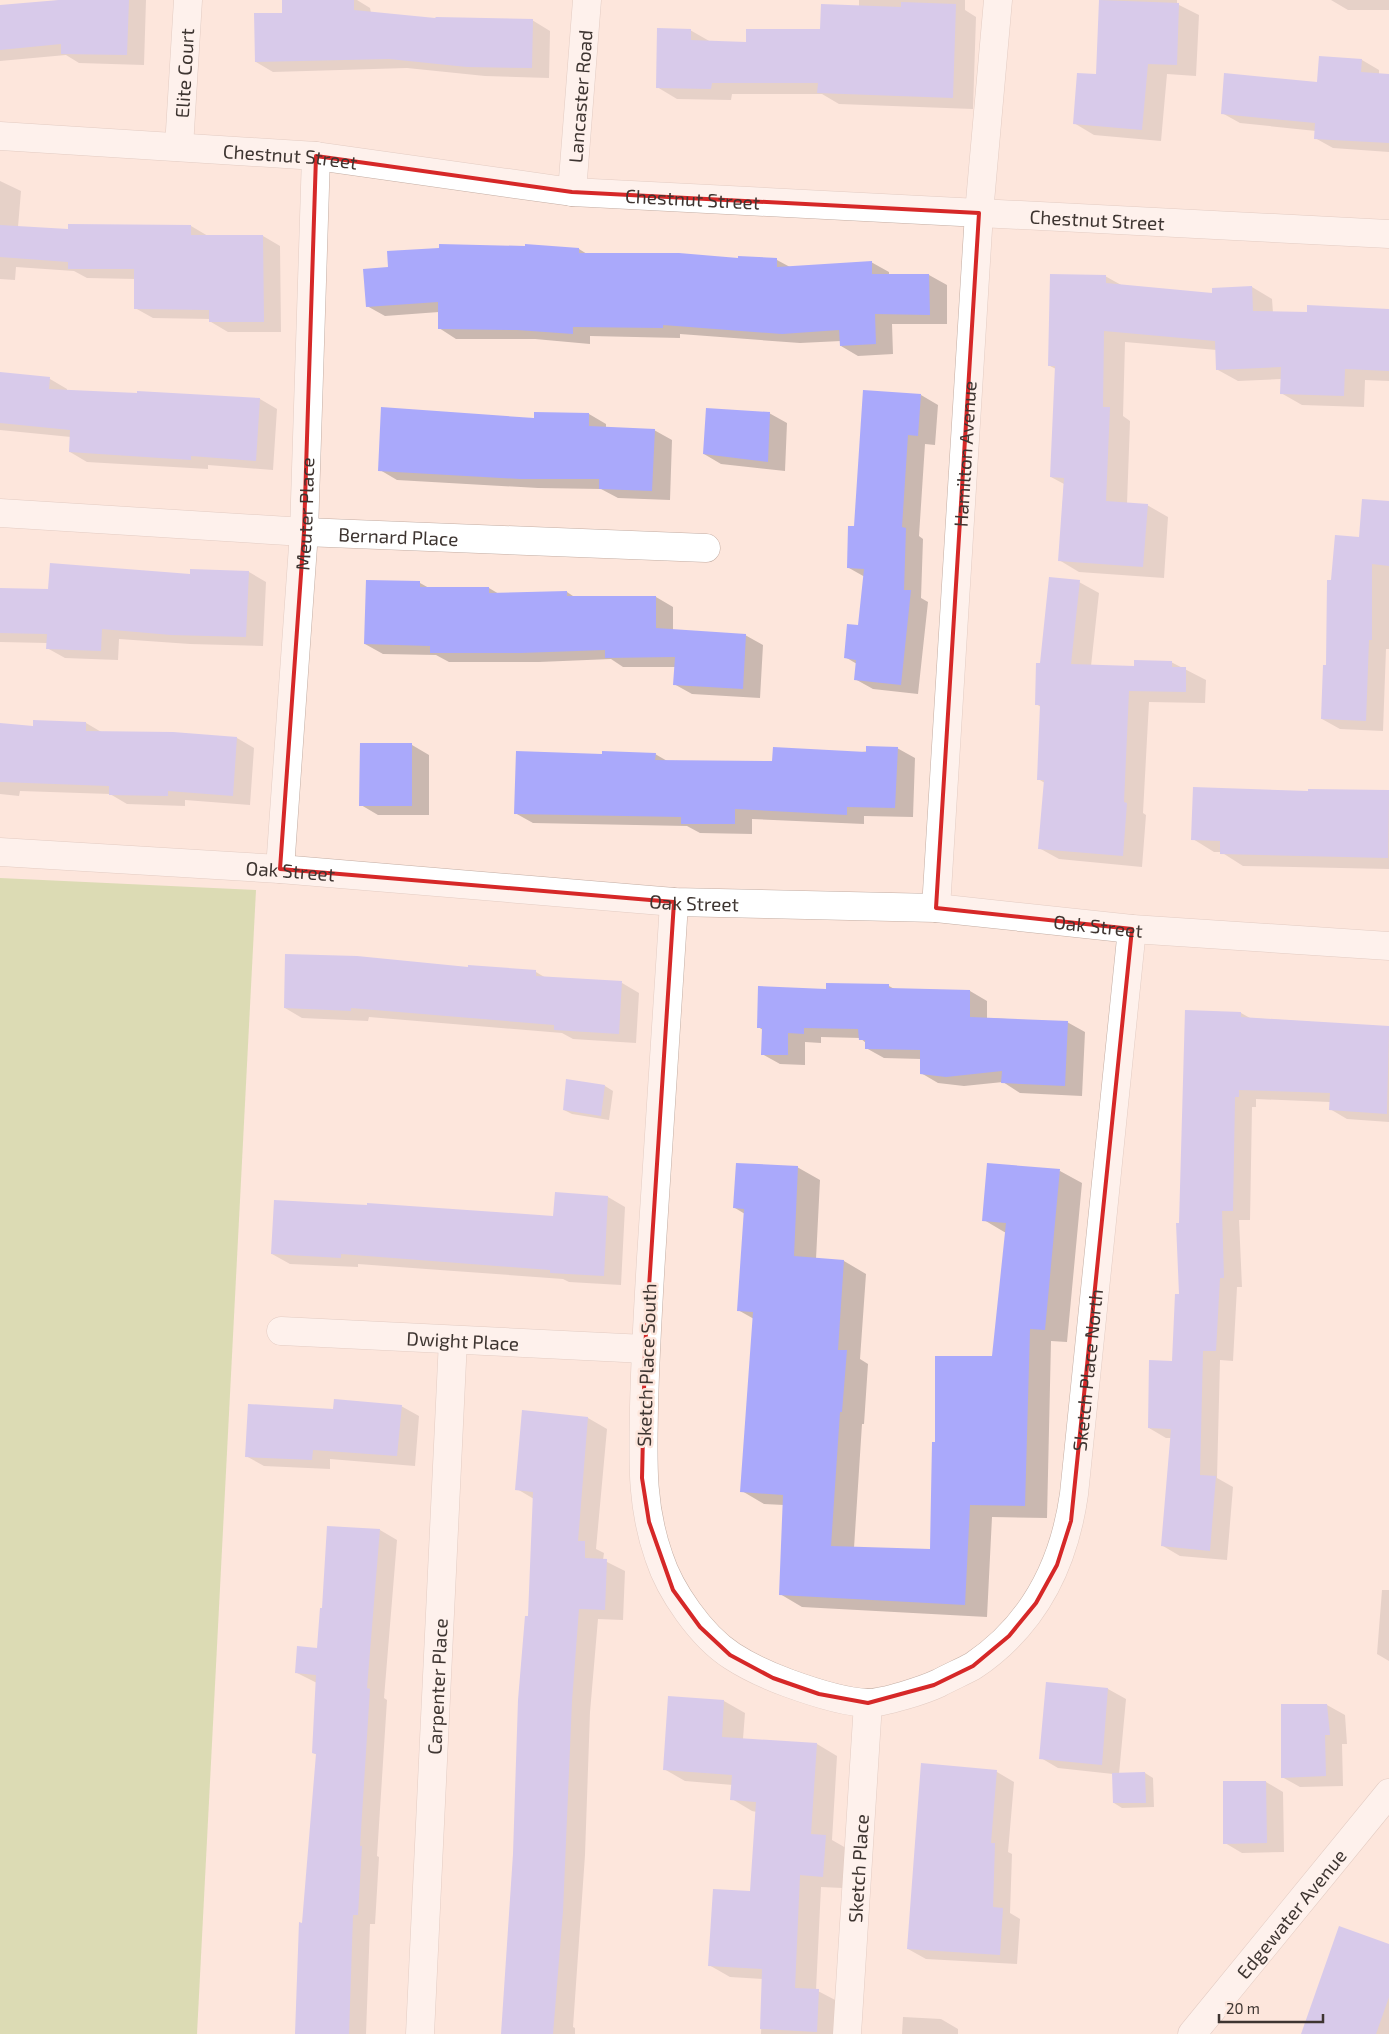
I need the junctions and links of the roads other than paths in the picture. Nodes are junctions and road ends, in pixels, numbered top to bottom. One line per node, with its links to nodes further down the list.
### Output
1 (188, 0): 5 (street, Elite Court)
2 (587, 0): 7 (street, Lancaster Road)
3 (998, 0): 8 (street, Hamilton Avenue)
4 (0, 136): 5 (street, Chestnut Street)
5 (179, 147): 6 (street, Chestnut Street)
6 (316, 156): 7 (street, Chestnut Street); 11 (street, Meuter Place)
7 (572, 192): 8 (street, Chestnut Street)
8 (979, 213): 9 (street, Chestnut Street); 16 (street, Hamilton Avenue)
9 (1389, 234)
10 (0, 513): 11 (street, Bernard Place)
11 (304, 532): 12 (street, Bernard Place); 14 (street, Meuter Place)
12 (706, 548)
13 (0, 852): 14 (street, Oak Street)
14 (280, 869): 15 (street, Oak Street)
15 (674, 902): 16 (street, Oak Street); 21 (street, Sketch Place South)
16 (936, 908): 17 (street, Oak Street)
17 (1132, 929): 18 (street, Oak Street); 22 (street, Sketch Place North)
18 (1389, 946)
19 (281, 1331): 20 (street, Dwight Place)
20 (453, 1340): 21 (street, Dwight Place); 24 (street, Carpenter Place)
21 (645, 1349): 22 (street, Sketch Place South)
22 (868, 1703): 25 (street, Sketch Place)
23 (1389, 1793): 26 (street, Edgewater Avenue)
24 (420, 2034)
25 (847, 2034)
26 (1192, 2034)

